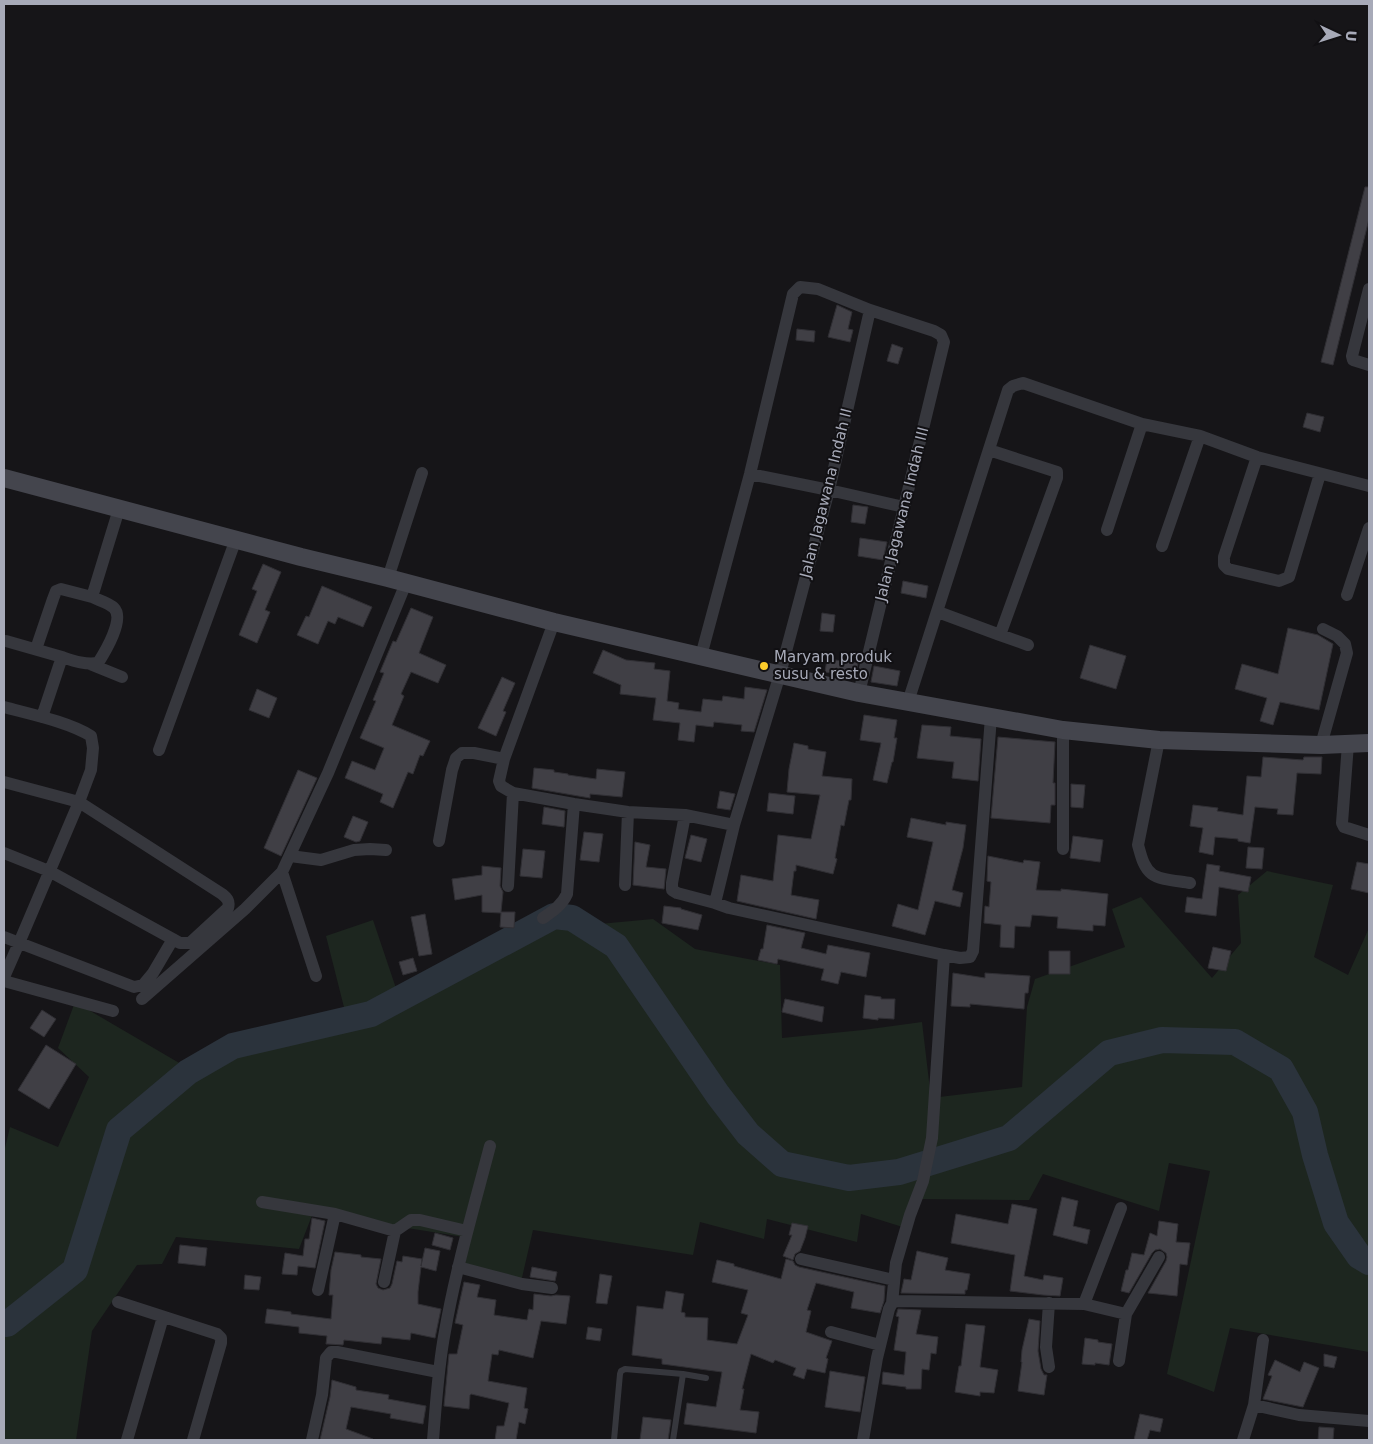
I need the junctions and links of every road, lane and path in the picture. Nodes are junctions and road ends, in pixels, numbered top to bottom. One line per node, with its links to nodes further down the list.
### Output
1 (1369, 289): 2 (street)
2 (1367, 306): 4 (street)
3 (870, 310): 10 (street); 14 (street, Jalan Jagawana Indah II); 15 (street, Jalan Jagawana Indah III)
4 (1369, 365)
5 (1142, 424): 6 (street); 7 (street); 18 (street)
6 (1200, 436): 8 (street); 20 (street)
7 (989, 450): 25 (street); 28 (street)
8 (1257, 457): 11 (street); 11 (street)
9 (422, 473): 21 (street)
10 (750, 474): 14 (street); 32 (street)
11 (1320, 474): 13 (street)
12 (4, 478): 16 (street)
13 (1369, 486)
14 (828, 490): 15 (street); 35 (street, Jalan Jagawana Indah II)
15 (904, 507): 37 (street, Jalan Jagawana Indah III)
16 (119, 509): 19 (street); 24 (street)
17 (1369, 528): 23 (street)
18 (1107, 530)
19 (236, 539): 21 (street); 47 (street)
20 (1162, 546)
21 (388, 578): 22 (street)
22 (406, 583): 26 (street); 61 (street)
23 (1347, 595)
24 (92, 597): 31 (street); 34 (street)
25 (938, 612): 28 (street); 38 (street)
26 (554, 622): 32 (street); 48 (street)
27 (1323, 629): 46 (street)
28 (1000, 635): 30 (street)
29 (6, 641): 31 (street)
30 (1028, 645)
31 (36, 649): 33 (street)
32 (701, 656): 35 (street)
33 (62, 657): 34 (street); 40 (street)
34 (90, 664): 36 (street)
35 (780, 674): 37 (street); 55 (street, Jalan Jagawana Indah II)
36 (122, 677)
37 (859, 693): 38 (street)
38 (908, 702): 41 (street)
39 (4, 707): 40 (street)
40 (42, 717): 51 (street)
41 (991, 717): 42 (street); 72 (street)
42 (1063, 730): 43 (street); 58 (street)
43 (1159, 740): 46 (street); 64 (street)
44 (1369, 743): 45 (street)
45 (1348, 744): 46 (street); 56 (street)
46 (1322, 745)
47 (159, 750)
48 (504, 759): 50 (street); 57 (street)
49 (4, 782): 51 (street)
50 (513, 793): 52 (street); 66 (street)
51 (79, 802): 62 (street); 70 (street)
52 (574, 804): 53 (street); 68 (street)
53 (628, 812): 54 (street); 65 (street)
54 (685, 815): 55 (street); 67 (street)
55 (734, 825): 67 (street, Jalan Jagawana Indah II)
56 (1369, 835)
57 (439, 841)
58 (1063, 849)
59 (386, 850): 61 (street)
60 (4, 853): 62 (street)
61 (290, 856): 63 (street)
62 (49, 871): 70 (street); 71 (street)
63 (282, 872): 73 (street); 75 (street)
64 (1190, 883)
65 (626, 885)
66 (508, 886)
67 (715, 903): 72 (street)
68 (543, 918)
69 (4, 937): 71 (street)
70 (173, 939): 71 (street)
71 (19, 943): 74 (street)
72 (944, 955): 86 (street)
73 (316, 976)
74 (4, 979): 76 (street)
75 (142, 999)
76 (113, 1010)
77 (490, 1146): 82 (street)
78 (262, 1202): 80 (street)
79 (1121, 1208): 93 (street)
80 (335, 1214): 81 (street); 89 (street)
81 (395, 1231): 82 (street); 87 (street)
82 (467, 1231): 85 (street)
83 (1159, 1257): 94 (street)
84 (801, 1258): 86 (street)
85 (458, 1267): 88 (street); 101 (street)
86 (894, 1280): 91 (street)
87 (384, 1282)
88 (552, 1288)
89 (318, 1290)
90 (118, 1302): 95 (street)
91 (892, 1303): 92 (street); 98 (street)
92 (1049, 1303): 93 (street); 100 (street)
93 (1084, 1304): 94 (street)
94 (1126, 1314): 99 (street)
95 (163, 1317): 106 (street); 107 (street)
96 (831, 1332): 98 (street)
97 (1263, 1340): 104 (street)
98 (880, 1345): 112 (street)
99 (1119, 1361)
100 (1049, 1368)
101 (438, 1372): 108 (street); 109 (street)
102 (683, 1374): 103 (lane); 110 (lane); 111 (lane)
103 (706, 1378)
104 (1254, 1406): 105 (street); 113 (street)
105 (1369, 1421)
106 (127, 1440)
107 (194, 1440)
108 (312, 1440)
109 (433, 1440)
110 (614, 1440)
111 (673, 1440)
112 (863, 1440)
113 (1243, 1440)

